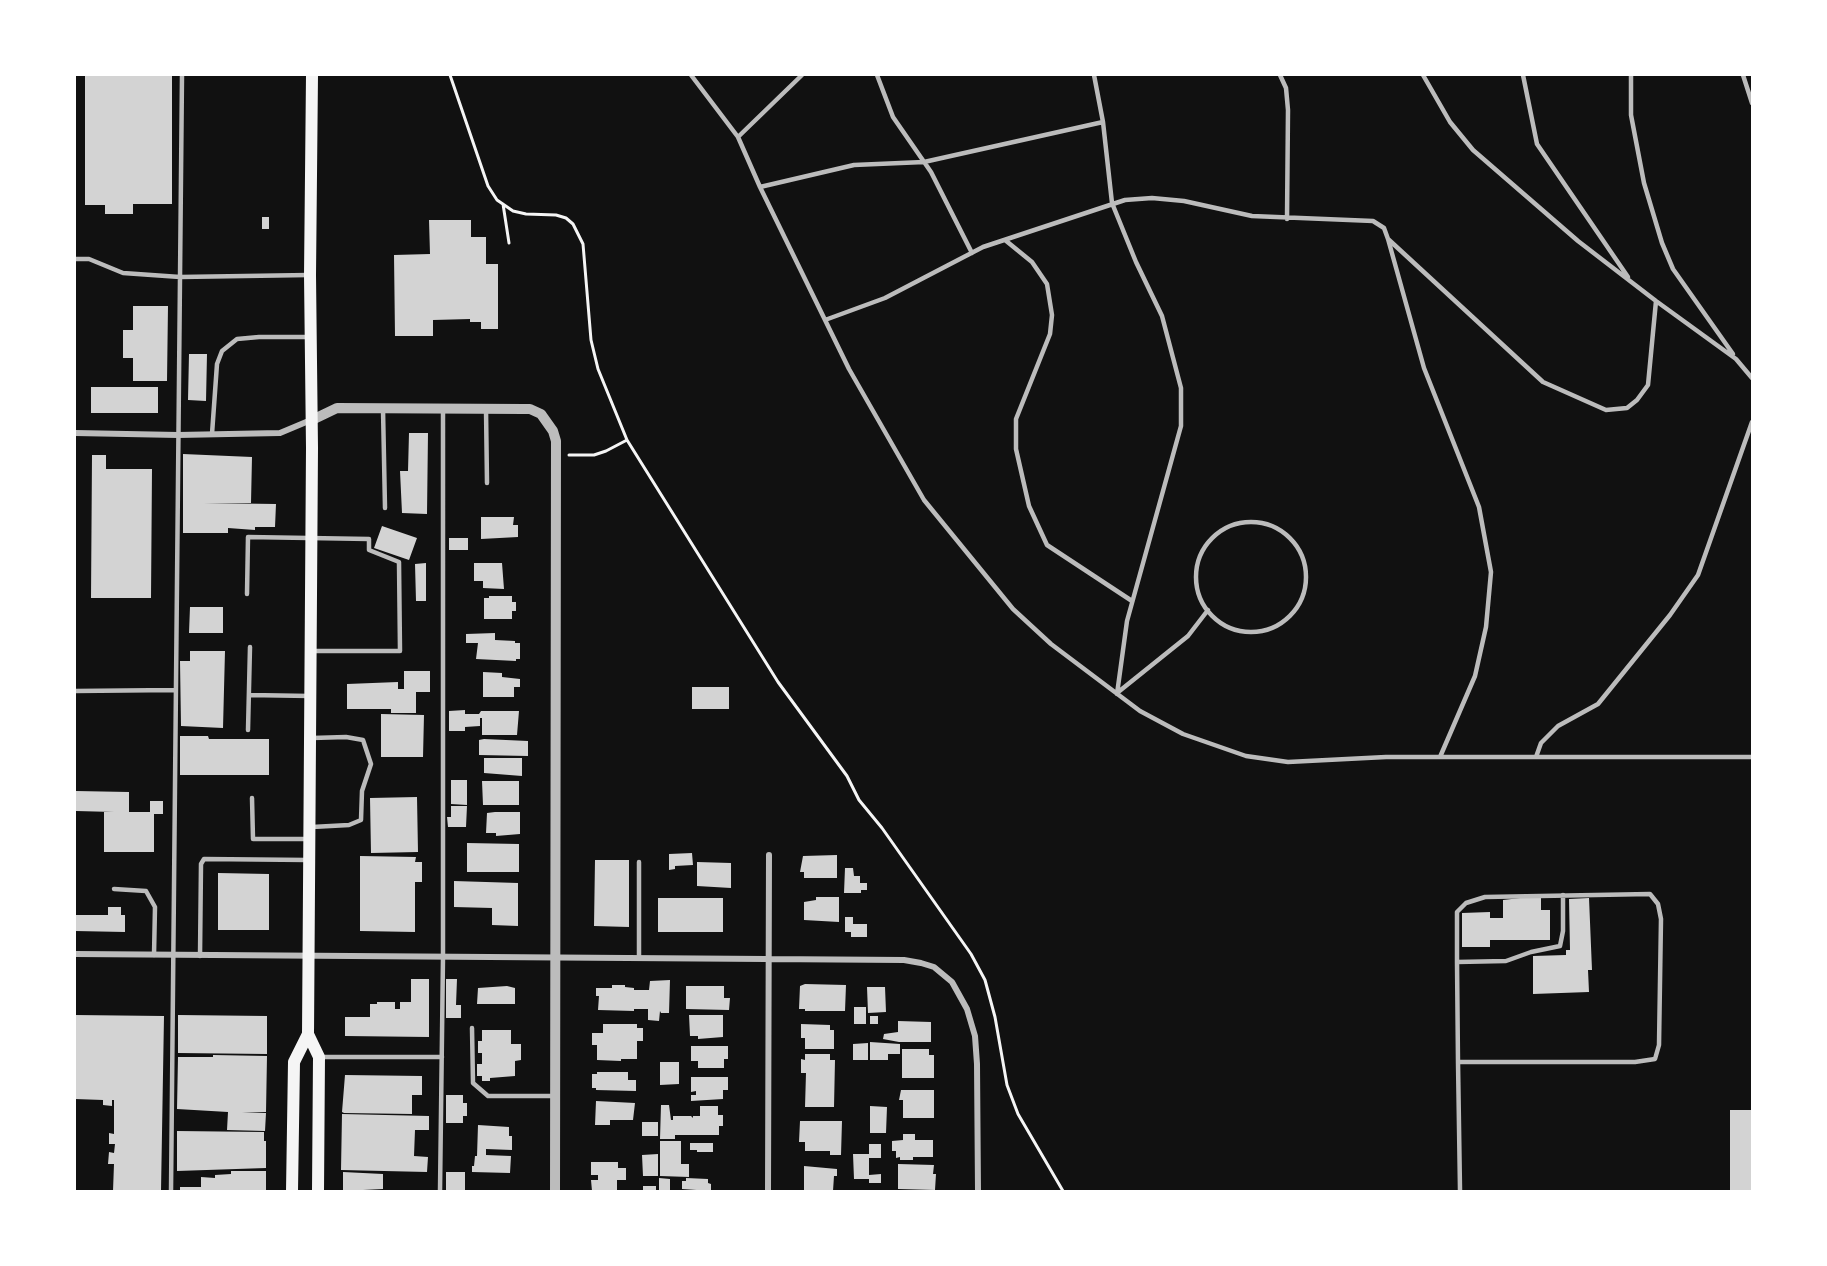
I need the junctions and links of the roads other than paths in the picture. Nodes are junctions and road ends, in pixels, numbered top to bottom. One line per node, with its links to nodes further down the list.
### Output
1 (182, 75): 24 (lane)
2 (312, 75): 23 (main road)
3 (691, 75): 14 (lane)
4 (802, 75): 14 (lane)
5 (877, 75): 15 (lane)
6 (1094, 75): 13 (lane)
7 (1280, 75): 18 (lane)
8 (1424, 75): 25 (lane)
9 (1522, 75): 25 (lane)
10 (1631, 75): 29 (lane)
11 (1743, 75): 12 (lane)
12 (1752, 103)
13 (1103, 122): 15 (lane); 17 (lane)
14 (738, 137): 16 (lane)
15 (924, 162): 16 (lane); 21 (lane)
16 (760, 187): 27 (lane)
17 (1113, 203): 18 (lane); 20 (lane); 43 (lane)
18 (1287, 219): 19 (lane)
19 (1388, 239): 26 (lane); 55 (lane)
20 (1005, 240): 21 (lane); 43 (lane)
21 (972, 254): 27 (lane)
22 (75, 260): 24 (lane)
23 (310, 275): 24 (lane); 28 (main road)
24 (180, 277): 38 (lane)
25 (1631, 282): 26 (lane)
26 (1656, 301): 29 (lane)
27 (825, 320): 49 (lane)
28 (310, 337): 34 (main road); 37 (lane)
29 (1736, 359): 30 (lane)
30 (1752, 378)
31 (383, 409): 32 (street); 34 (street); 40 (lane)
32 (443, 409): 33 (street); 69 (lane)
33 (486, 409): 39 (lane); 70 (street)
34 (312, 420): 37 (street); 41 (main road)
35 (1752, 422): 56 (lane)
36 (75, 433): 38 (street)
37 (212, 434): 38 (street)
38 (178, 435): 47 (lane)
39 (487, 483)
40 (385, 508)
41 (311, 538): 42 (lane); 46 (main road); 46 (lane)
42 (247, 594)
43 (1132, 601): 49 (lane)
44 (1208, 610): 44 (lane); 49 (lane)
45 (250, 647): 50 (lane)
46 (310, 651): 51 (main road)
47 (175, 690): 48 (lane); 66 (lane)
48 (75, 691)
49 (1117, 694): 55 (lane)
50 (249, 695): 51 (lane); 52 (lane)
51 (310, 696): 53 (main road)
52 (248, 730)
53 (310, 738): 58 (main road); 58 (lane)
54 (1752, 756): 56 (lane)
55 (1440, 757): 56 (lane)
56 (1536, 757)
57 (252, 798): 58 (lane)
58 (309, 833): 60 (main road)
59 (769, 855): 72 (street)
60 (309, 860): 67 (lane); 68 (main road)
61 (639, 862): 71 (lane)
62 (114, 889): 65 (lane)
63 (1563, 895): 73 (lane); 73 (lane); 78 (lane)
64 (75, 954): 65 (street)
65 (154, 955): 66 (street)
66 (172, 955): 67 (street); 80 (lane)
67 (200, 956): 68 (street)
68 (309, 957): 69 (street); 75 (main road)
69 (443, 957): 70 (street); 77 (lane)
70 (555, 957): 71 (street); 79 (street)
71 (639, 957): 72 (street)
72 (769, 958): 85 (street); 86 (street)
73 (1457, 962): 78 (lane)
74 (472, 1028): 79 (lane)
75 (308, 1034): 76 (main road); 81 (main road)
76 (319, 1057): 77 (lane); 82 (main road)
77 (441, 1057): 83 (lane)
78 (1458, 1062): 87 (lane)
79 (556, 1096): 84 (street)
80 (171, 1191)
81 (292, 1191)
82 (318, 1191)
83 (440, 1191)
84 (555, 1191)
85 (768, 1191)
86 (978, 1191)
87 (1460, 1191)

